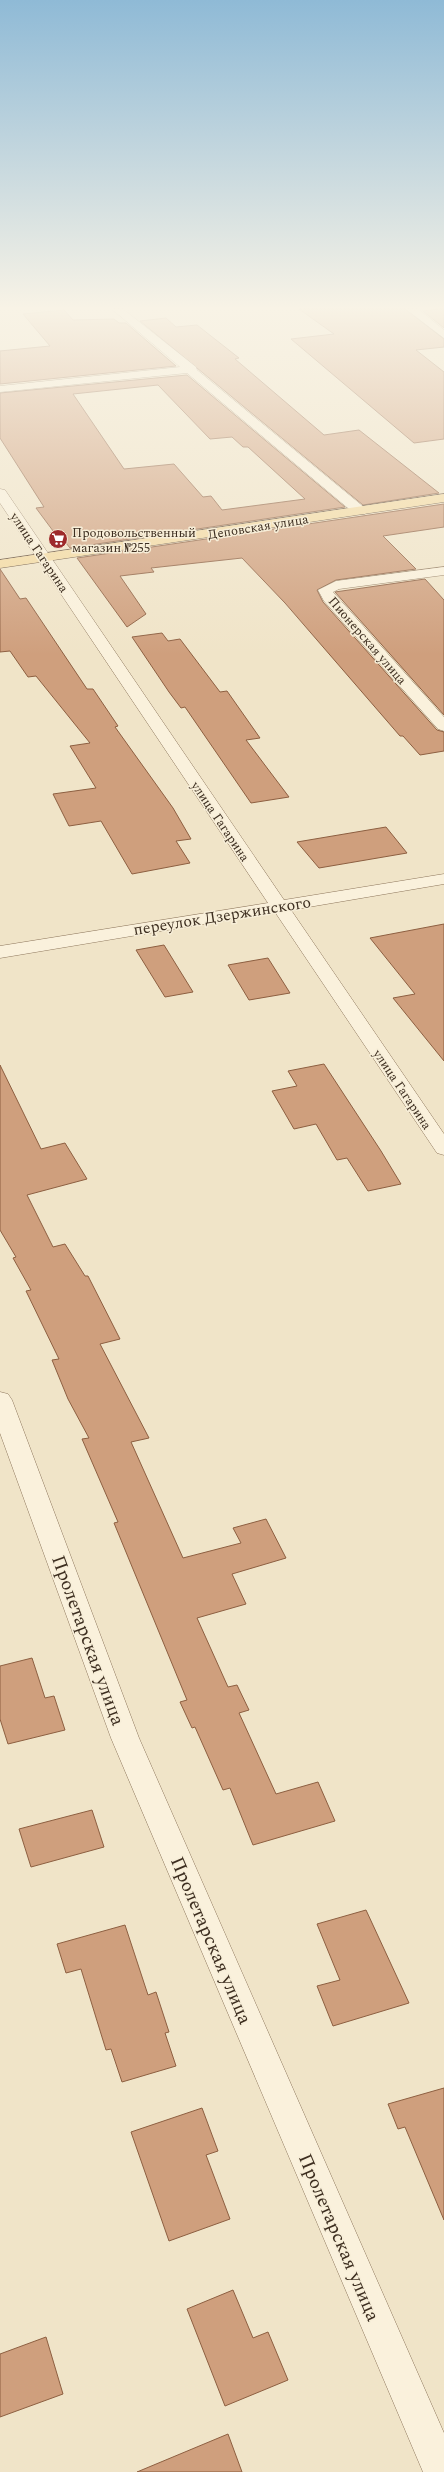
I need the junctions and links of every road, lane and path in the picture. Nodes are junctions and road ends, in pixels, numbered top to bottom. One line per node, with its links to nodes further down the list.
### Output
1 (258, 424): 4 (street)
2 (0, 493): 5 (street, улица Гагарина)
3 (444, 498): 4 (main road, Деповская улица)
4 (360, 510): 5 (main road, Деповская улица)
5 (44, 558): 6 (main road, Деповская улица); 10 (street, улица Гагарина)
6 (0, 564)
7 (444, 571): 8 (street, Пионерская улица)
8 (444, 726)
9 (444, 879): 10 (street, переулок Дзержинского)
10 (279, 906): 11 (street, переулок Дзержинского); 12 (street, улица Гагарина)
11 (0, 952)
12 (444, 1149)
13 (0, 1400): 14 (street, Пролетарская улица)
14 (442, 2472)

